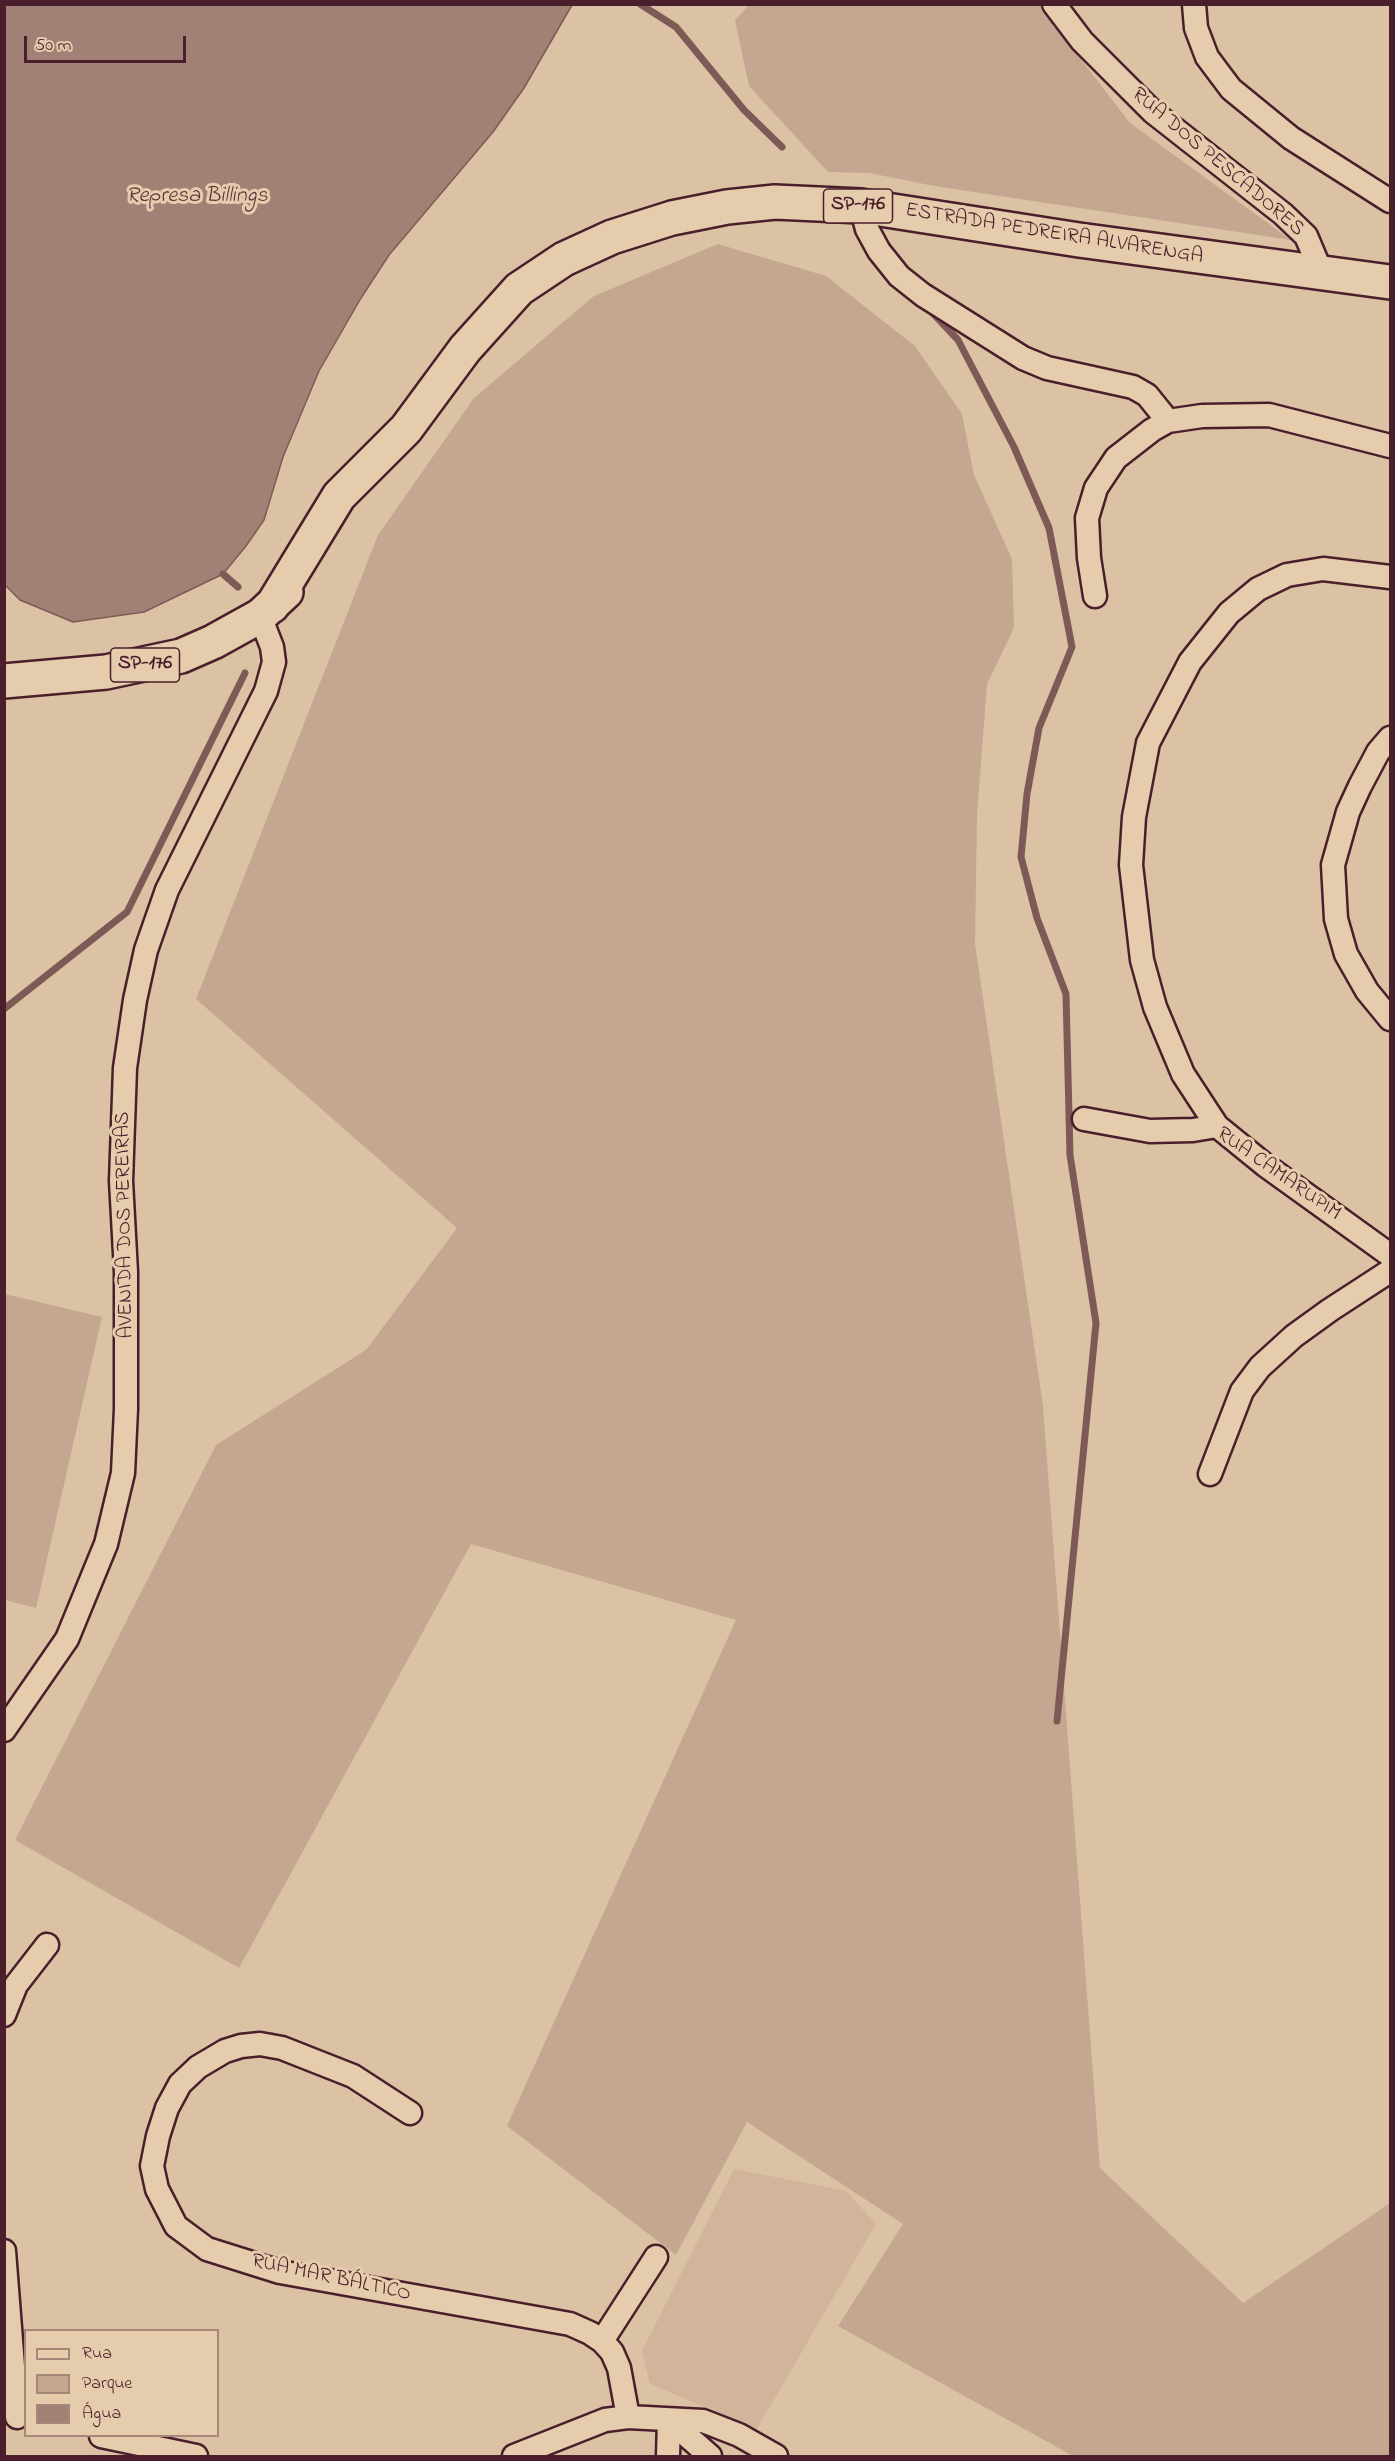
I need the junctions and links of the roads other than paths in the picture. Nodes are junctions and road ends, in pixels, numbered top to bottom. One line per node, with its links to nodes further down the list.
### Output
1 (1054, 4): 5 (street, RUA DOS PESCADORES)
2 (1194, 4): 3 (street)
3 (1390, 201)
4 (861, 206): 5 (main road, ESTRADA PEDREIRA ALVARENGA / SP-176); 7 (street); 11 (main road, ESTRADA PEDREIRA ALVARENGA / SP-176)
5 (1322, 274): 6 (main road, ESTRADA PEDREIRA ALVARENGA / SP-176)
6 (1390, 282)
7 (1168, 421): 8 (street); 10 (street)
8 (1390, 446)
9 (1390, 577): 16 (street)
10 (1095, 596)
11 (266, 611): 12 (main road, ESTRADA PEDREIRA ALVARENGA / SP-176); 20 (street, AVENIDA DOS PEREIRAS)
12 (4, 681)
13 (1386, 751): 14 (street)
14 (1390, 1019)
15 (1084, 1119): 16 (street, RUA CAMARUPIM)
16 (1217, 1126): 17 (street, RUA CAMARUPIM)
17 (1390, 1255)
18 (1390, 1271): 19 (street)
19 (1210, 1474)
20 (4, 1730)
21 (47, 1946): 22 (street)
22 (4, 2015)
23 (410, 2112): 26 (street, RUA MAR BÁLTICO)
24 (4, 2252): 27 (street)
25 (656, 2257): 26 (street)
26 (602, 2341): 28 (street, RUA MAR BÁLTICO)
27 (16, 2417)
28 (628, 2417): 29 (street); 33 (street)
29 (669, 2420): 31 (street); 34 (street); 35 (street)
30 (106, 2437): 32 (street)
31 (773, 2456)
32 (196, 2457)
33 (513, 2457)
34 (668, 2457)
35 (710, 2457)

